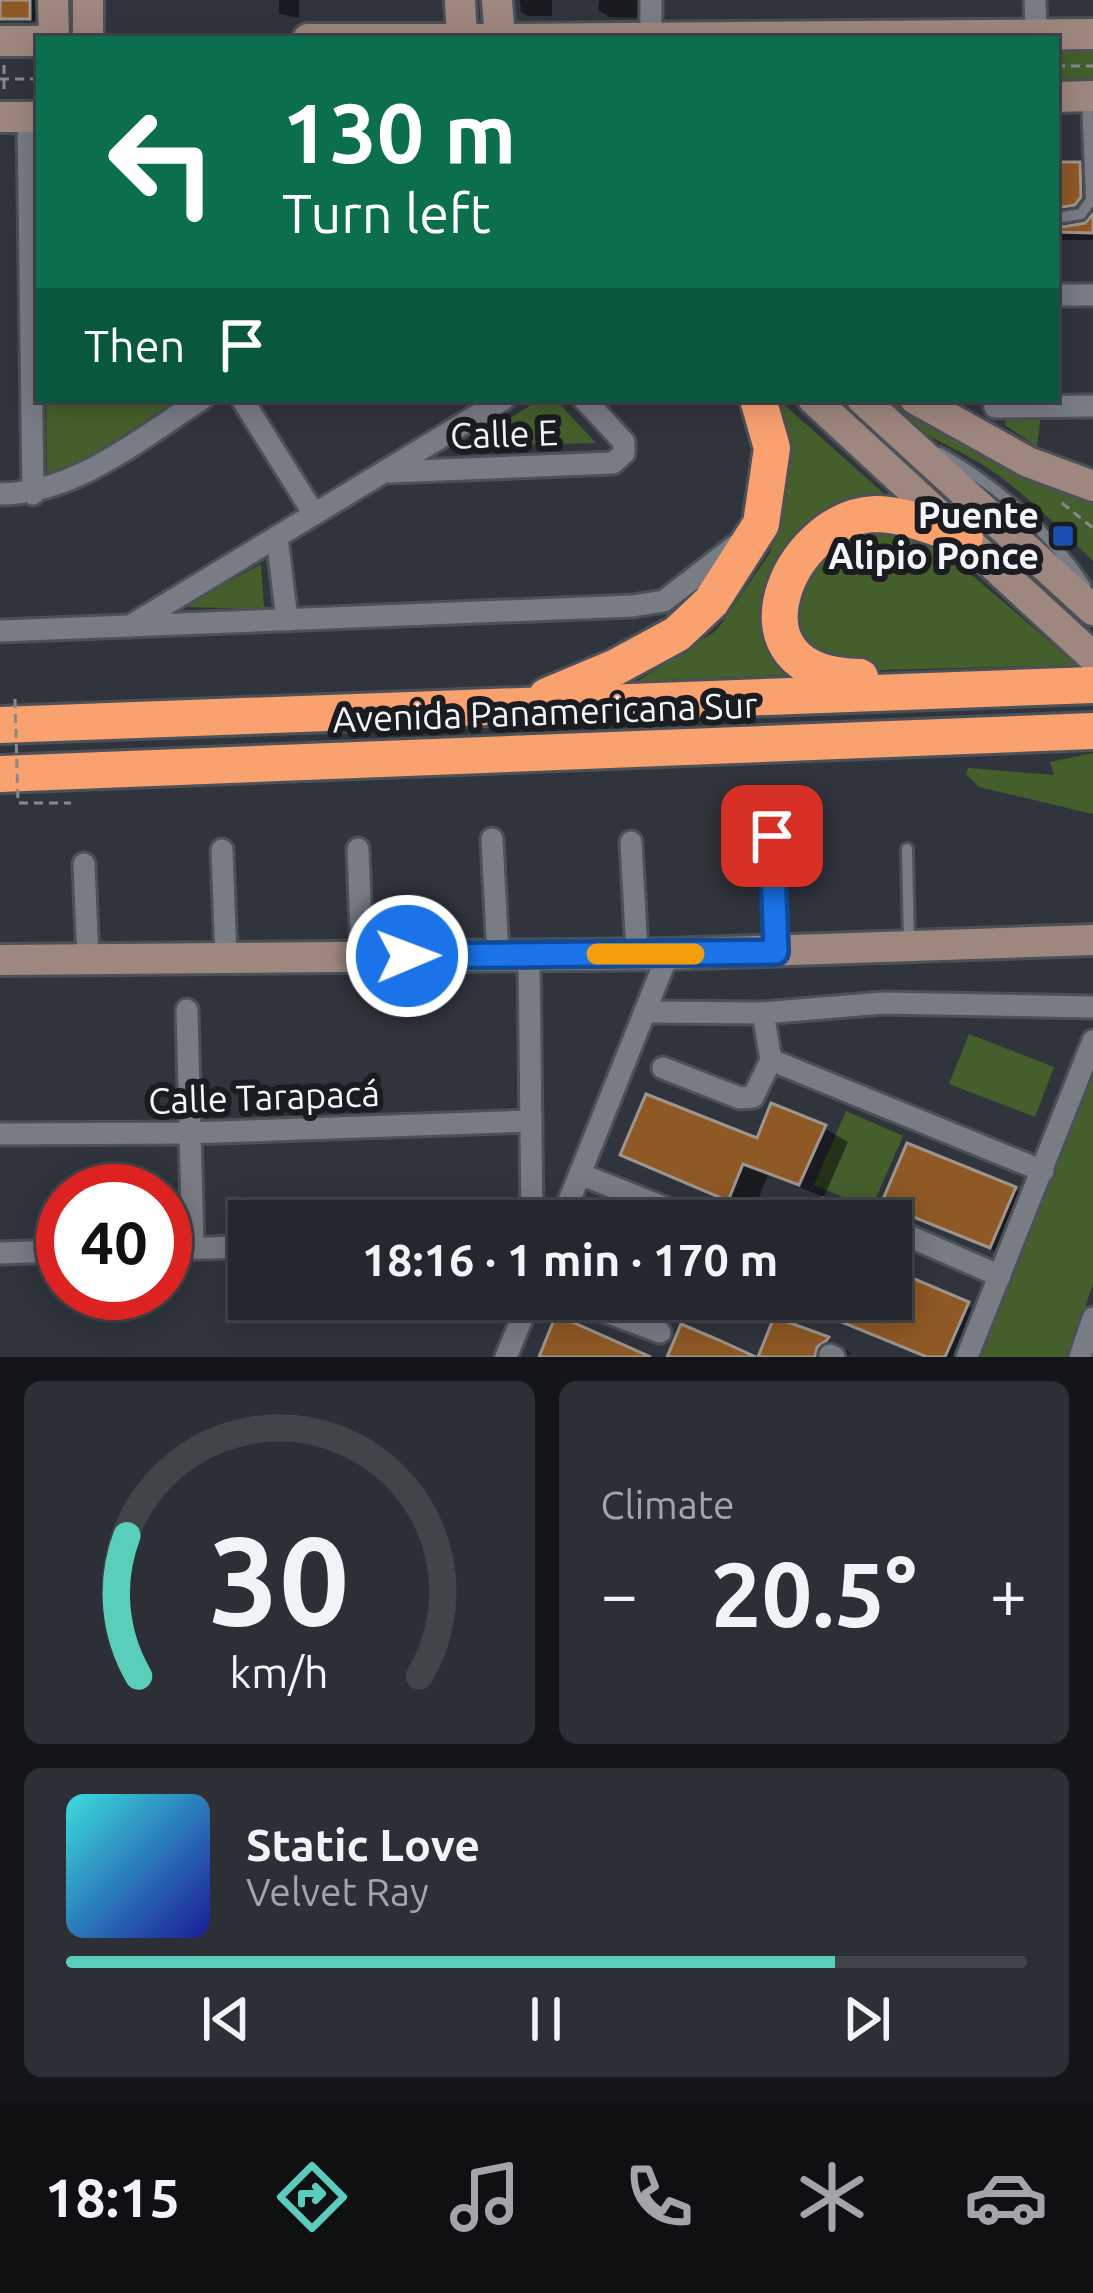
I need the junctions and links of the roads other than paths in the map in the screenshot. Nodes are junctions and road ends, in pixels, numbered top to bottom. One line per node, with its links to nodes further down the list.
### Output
1 (53, 0): 9 (main road)
2 (88, 0): 10 (main road)
3 (460, 0): 11 (main road)
4 (497, 0): 12 (main road)
5 (651, 0): 13 (street)
6 (1035, 0): 7 (street)
7 (1036, 34): 8 (main road); 14 (main road)
8 (1093, 34)
9 (54, 36)
10 (88, 36)
11 (462, 36)
12 (500, 36)
13 (651, 36)
14 (1010, 36)
15 (2, 41): 16 (main road)
16 (36, 41)
17 (1082, 88): 19 (lane)
18 (18, 117): 37 (street)
19 (1059, 218)
20 (1059, 295): 21 (street)
21 (1093, 295)
22 (197, 402): 37 (street)
23 (244, 402): 38 (street)
24 (499, 402): 34 (street)
25 (587, 402): 34 (street, Calle E)
26 (759, 402): 39 (highway)
27 (816, 402): 41 (main road)
28 (865, 402): 32 (main road)
29 (920, 402): 33 (main road)
30 (995, 403): 31 (street); 33 (street)
31 (1093, 406)
32 (887, 423): 42 (lane); 43 (main road)
33 (990, 444): 35 (main road)
34 (383, 472): 38 (street)
35 (1093, 486)
36 (0, 494): 37 (street)
37 (33, 494)
38 (314, 514): 40 (street)
39 (761, 524): 44 (street); 49 (highway)
40 (277, 537): 44 (street); 45 (street)
41 (965, 537): 47 (main road); 48 (highway)
42 (1093, 598)
43 (1093, 610)
44 (286, 620): 45 (street)
45 (127, 628): 46 (street)
46 (0, 631)
47 (1086, 676): 48 (highway, Avenida Panamericana Sur)
48 (944, 692): 49 (highway, Avenida Panamericana Sur)
49 (527, 704): 50 (highway, Avenida Panamericana Sur)
50 (7, 712)
51 (1089, 731): 52 (highway, Avenida Panamericana Sur)
52 (9, 789)
53 (772, 836): 62 (street)
54 (492, 839): 64 (street)
55 (632, 842): 63 (street)
56 (358, 849): 65 (street)
57 (908, 849): 61 (lane)
58 (222, 850): 66 (street)
59 (85, 864): 68 (street)
60 (1093, 940): 61 (main road)
61 (909, 949): 62 (main road)
62 (776, 952): 63 (main road)
63 (652, 954): 64 (main road); 71 (street)
64 (514, 955): 65 (main road); 76 (street)
65 (362, 957): 66 (main road)
66 (226, 958): 68 (main road)
67 (0, 960): 68 (main road)
68 (88, 960)
69 (1093, 1007): 72 (street)
70 (187, 1010): 77 (street)
71 (645, 1012): 72 (street); 80 (street)
72 (763, 1013): 74 (street)
73 (1093, 1041): 79 (street)
74 (771, 1060): 75 (street); 79 (street)
75 (663, 1068)
76 (531, 1121): 77 (street, Calle Tarapacá); 81 (street)
77 (189, 1133): 78 (street, Calle Tarapacá); 86 (street)
78 (0, 1135)
79 (1043, 1172): 89 (street)
80 (580, 1174): 82 (street); 83 (street)
81 (532, 1200)
82 (569, 1200)
83 (645, 1200)
84 (912, 1238): 89 (street)
85 (228, 1247): 86 (street)
86 (193, 1248)
87 (36, 1251): 88 (street)
88 (0, 1252)
89 (1000, 1276): 95 (street)
90 (1093, 1318): 96 (street)
91 (521, 1320): 94 (street)
92 (628, 1320): 93 (street)
93 (660, 1332)
94 (506, 1357)
95 (968, 1357)
96 (1080, 1357)

